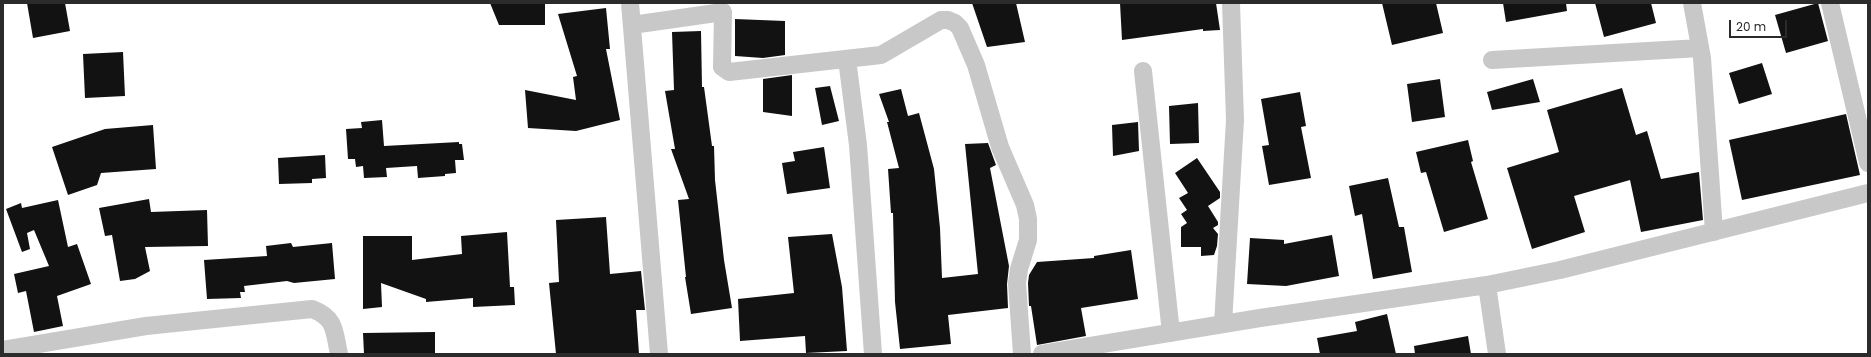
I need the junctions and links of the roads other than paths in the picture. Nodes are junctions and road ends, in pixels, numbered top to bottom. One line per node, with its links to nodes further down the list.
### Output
1 (630, 3): 6 (street)
2 (1232, 3): 15 (street)
3 (1692, 3): 7 (street)
4 (1830, 3): 11 (street)
5 (726, 8): 6 (street); 8 (street)
6 (632, 25): 19 (street)
7 (1700, 48): 9 (street); 13 (street)
8 (847, 59): 20 (street); 21 (street)
9 (1492, 60)
10 (1143, 71): 16 (street)
11 (1868, 163)
12 (1868, 193): 13 (street)
13 (1714, 232): 14 (street)
14 (1487, 285): 15 (street); 23 (street)
15 (1223, 324): 16 (street)
16 (1170, 333): 22 (street)
17 (3, 350): 18 (street)
18 (339, 354)
19 (659, 354)
20 (873, 354)
21 (1022, 354)
22 (1042, 354)
23 (1498, 354)

